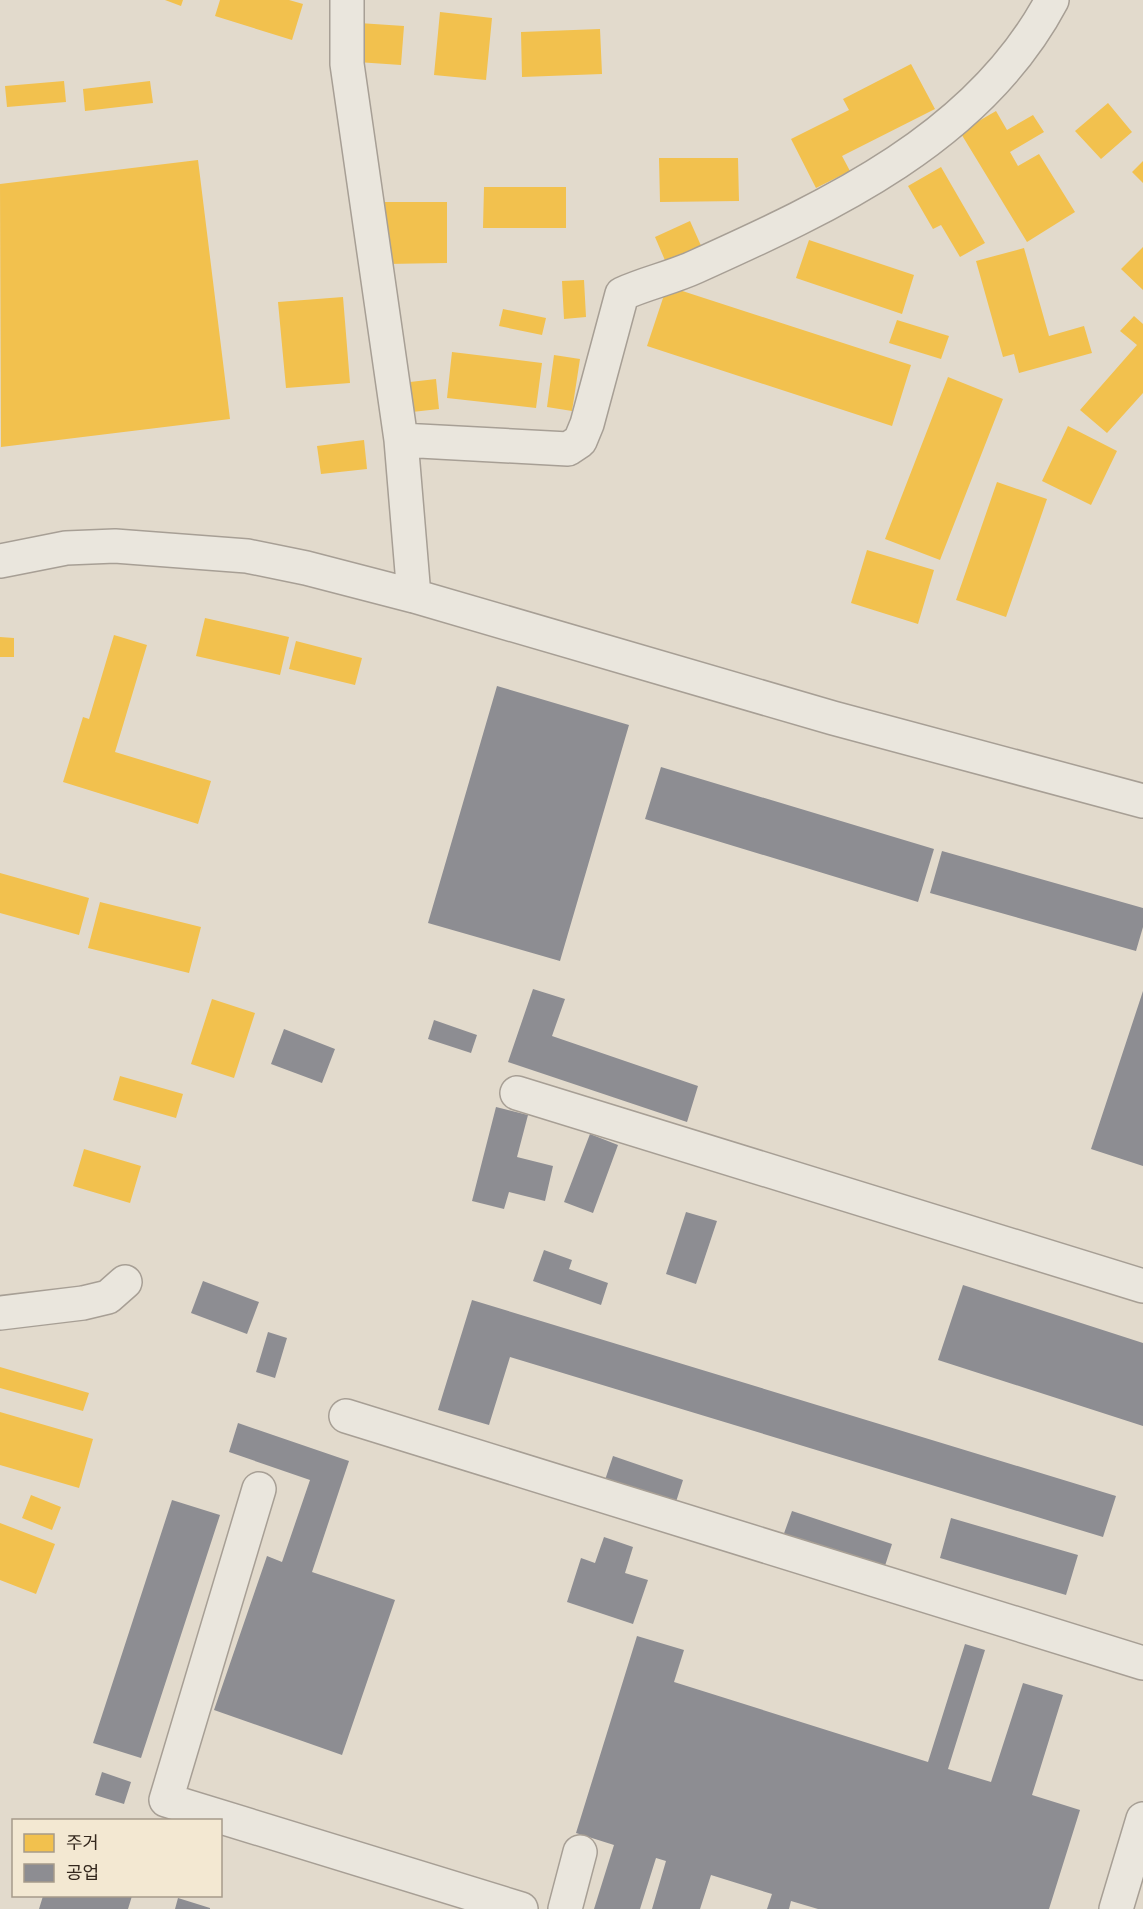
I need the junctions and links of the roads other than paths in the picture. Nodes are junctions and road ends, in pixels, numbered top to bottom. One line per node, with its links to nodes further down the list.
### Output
1 (347, 0): 3 (street)
2 (1052, 0): 3 (street)
3 (401, 440): 5 (street)
4 (0, 561): 5 (street)
5 (414, 596): 6 (street)
6 (1143, 801)
7 (517, 1093): 9 (street)
8 (125, 1282): 10 (street)
9 (1143, 1286)
10 (0, 1313)
11 (346, 1416): 13 (street)
12 (259, 1489): 16 (street)
13 (1143, 1663)
14 (1143, 1819): 18 (street)
15 (580, 1852): 17 (street)
16 (521, 1909)
17 (565, 1909)
18 (1116, 1909)

